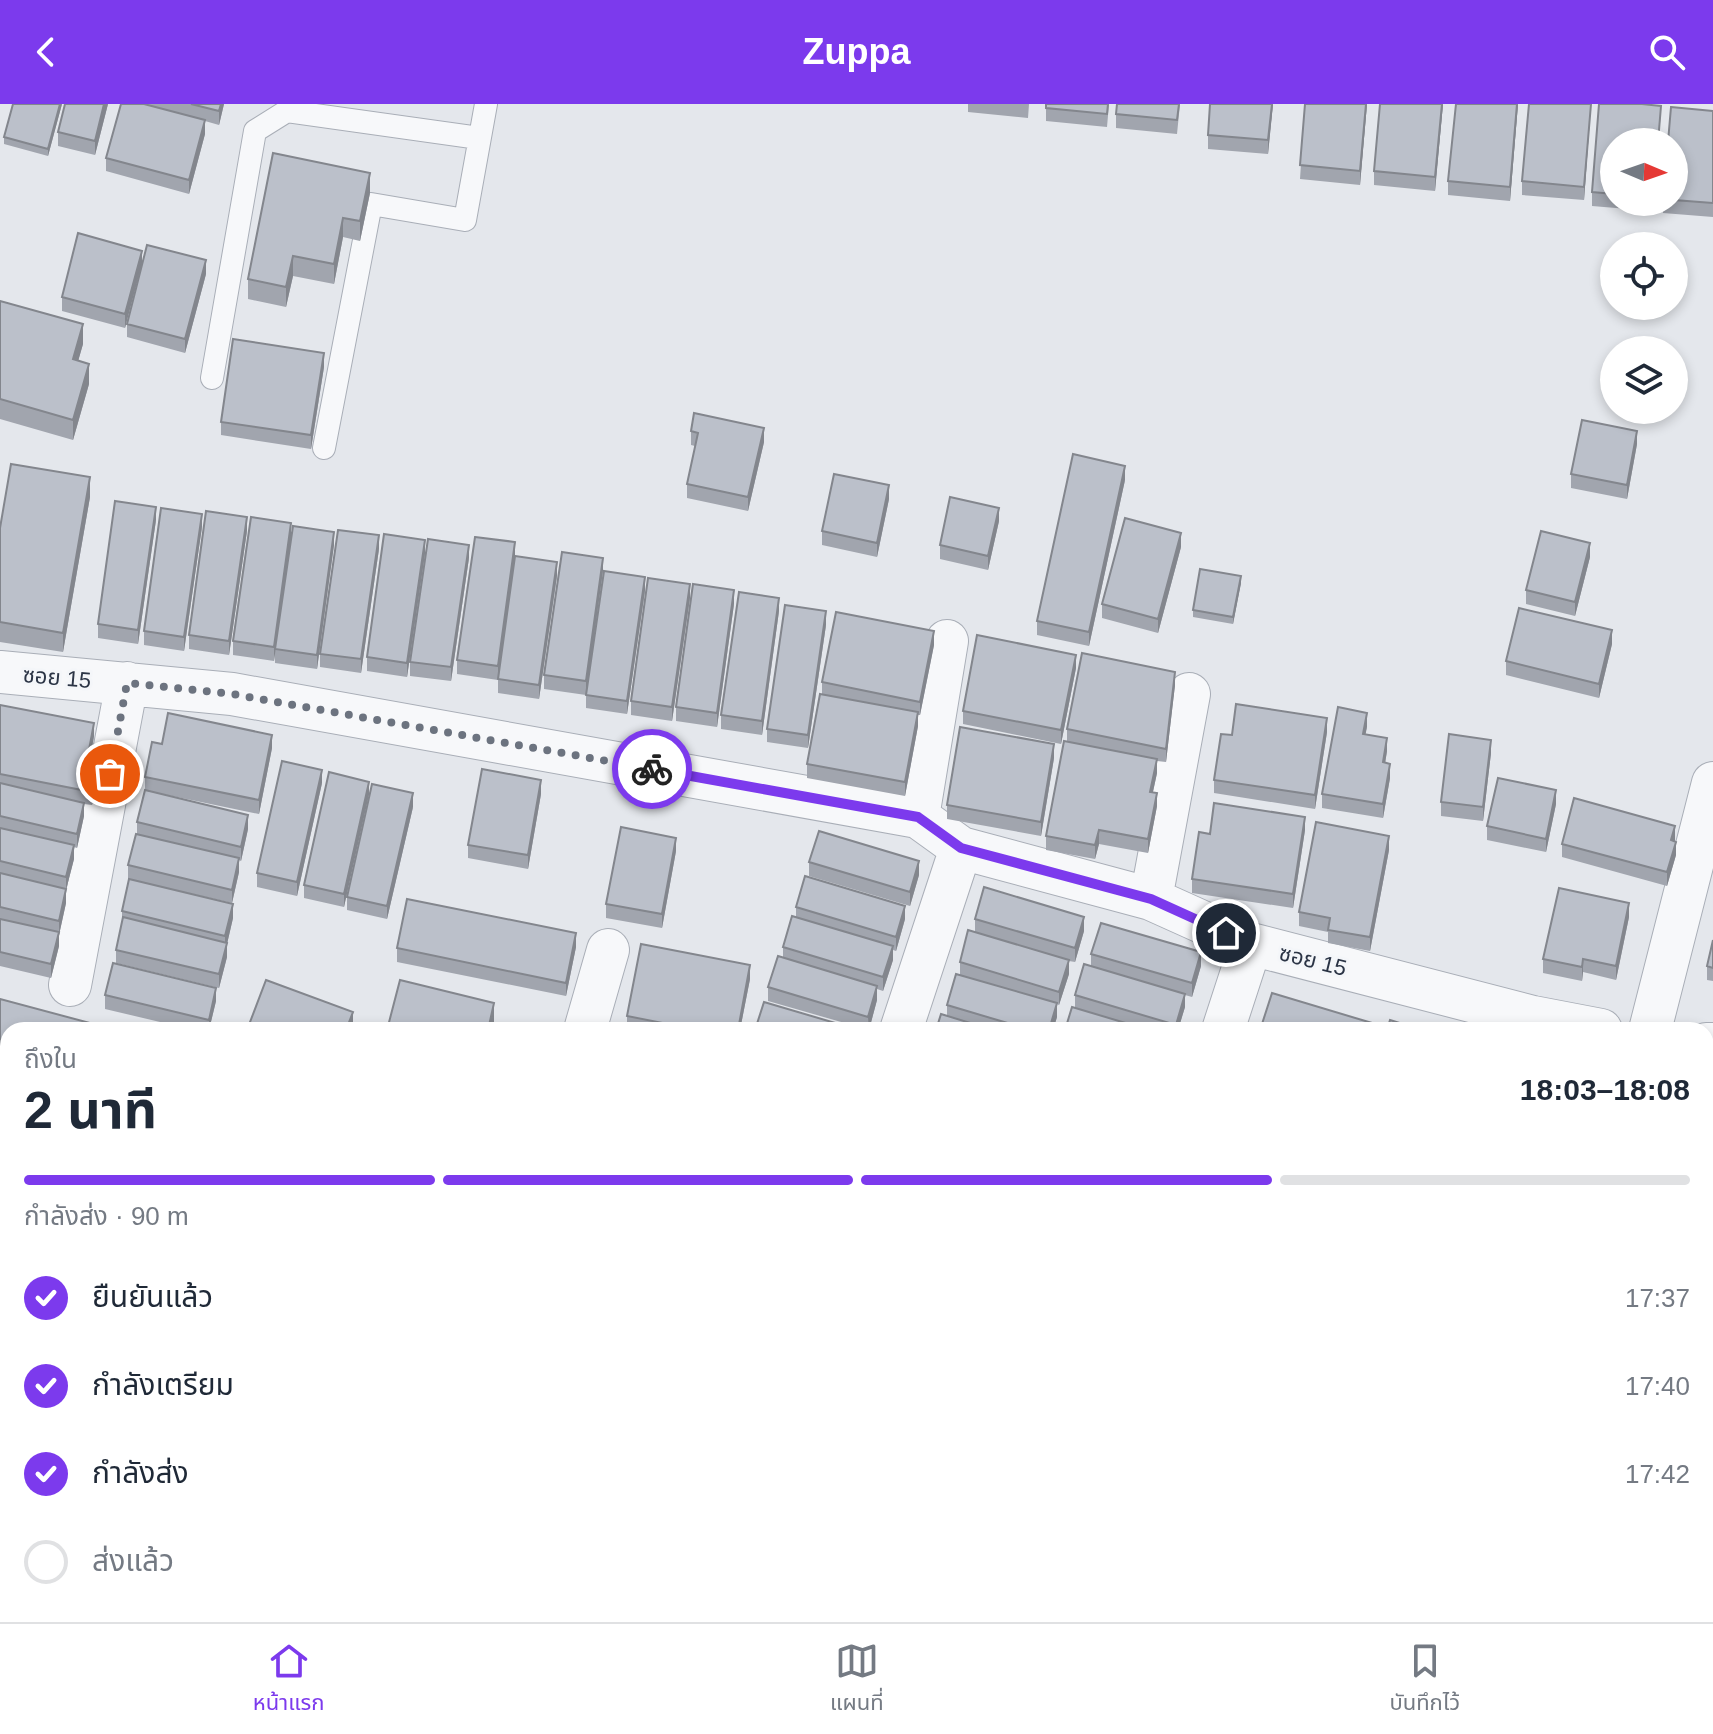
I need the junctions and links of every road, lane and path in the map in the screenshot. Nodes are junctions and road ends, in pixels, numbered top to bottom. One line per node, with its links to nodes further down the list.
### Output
1 (486, 104): 2 (lane)
2 (479, 138): 3 (lane); 4 (lane)
3 (212, 378)
4 (324, 448)
5 (947, 641): 10 (street)
6 (0, 672): 7 (street, ซอย 15)
7 (127, 683): 10 (street, ซอย 15); 15 (street)
8 (1189, 694): 12 (street)
9 (1713, 783): 20 (street)
10 (918, 817): 11 (street, ซอย 15)
11 (961, 848): 12 (street, ซอย 15); 17 (street)
12 (1151, 899): 13 (street, ซอย 15)
13 (1251, 944): 18 (street); 19 (street, ซอย 15)
14 (608, 950): 16 (street)
15 (70, 985)
16 (587, 1022)
17 (904, 1022)
18 (1226, 1022)
19 (1528, 1022)
20 (1652, 1022)

